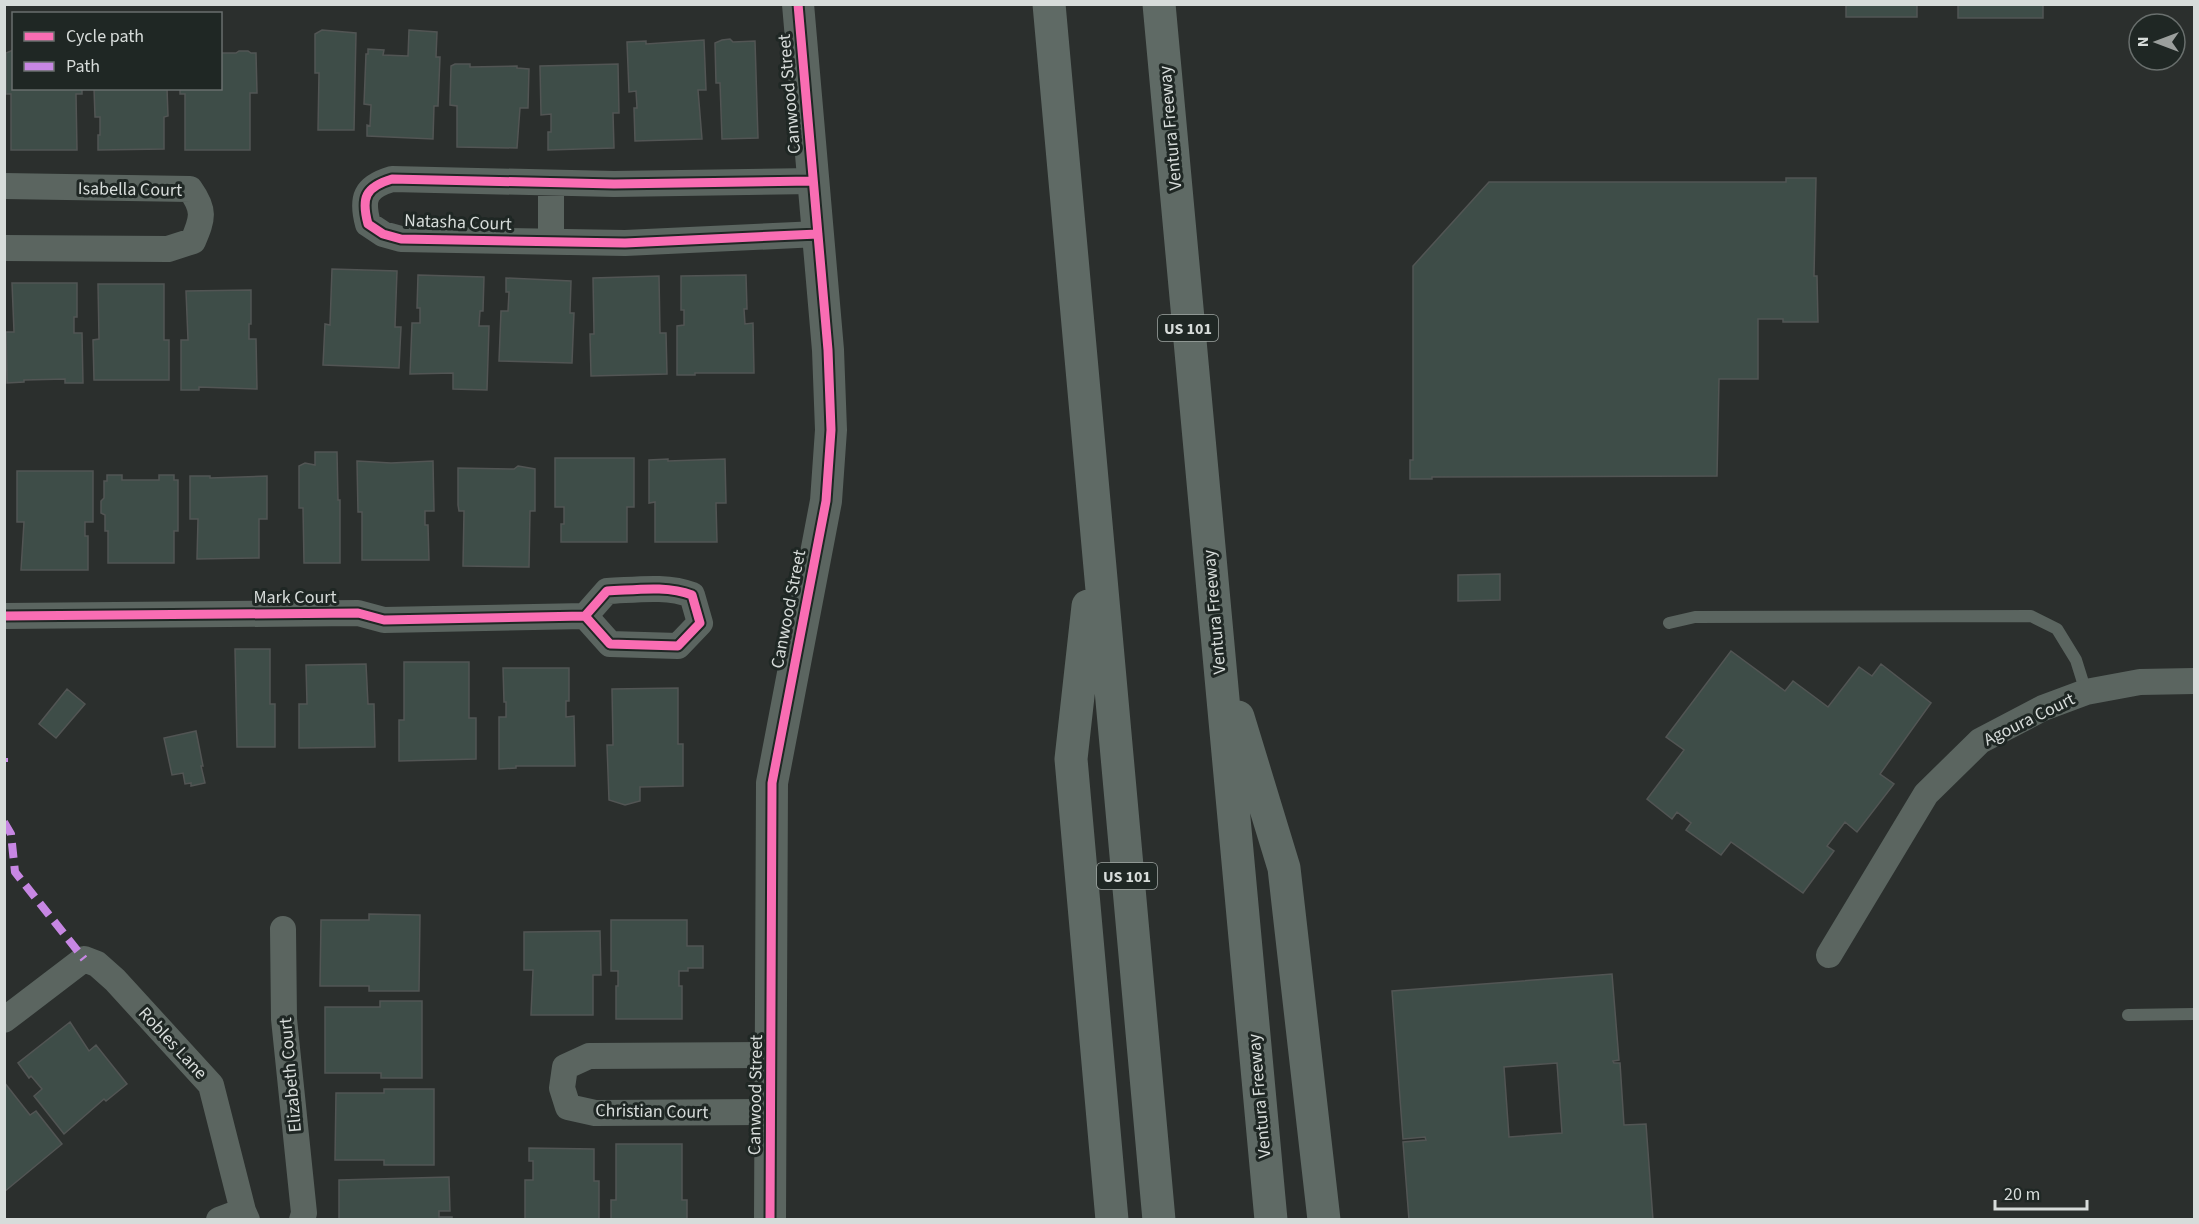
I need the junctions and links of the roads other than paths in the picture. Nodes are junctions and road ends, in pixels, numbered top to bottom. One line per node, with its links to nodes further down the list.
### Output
1 (798, 4): 4 (street, Canwood Street)
2 (1049, 4): 10 (highway, US 101)
3 (1159, 4): 14 (highway, Ventura Freeway / US 101)
4 (813, 181): 5 (street, Natasha Court); 7 (street, Canwood Street)
5 (552, 183): 8 (street); 8 (street, Natasha Court)
6 (4, 186): 9 (street, Isabella Court)
7 (818, 234): 8 (street, Natasha Court); 22 (street, Canwood Street)
8 (551, 241)
9 (4, 248)
10 (1095, 532): 27 (highway); 28 (highway, US 101)
11 (4, 616): 12 (street, Mark Court)
12 (585, 616)
13 (1668, 623): 16 (lane)
14 (1218, 651): 29 (highway, Ventura Freeway / US 101); 30 (highway)
15 (2194, 681): 16 (street, Agoura Court)
16 (2086, 692): 18 (street, Agoura Court)
17 (283, 929): 25 (street, Elizabeth Court)
18 (1829, 955)
19 (2194, 1014): 20 (lane)
20 (2128, 1016)
21 (4, 1020): 24 (street, Robles Lane)
22 (772, 1055): 23 (street, Canwood Street); 23 (street, Christian Court)
23 (770, 1112): 26 (street, Canwood Street)
24 (236, 1217)
25 (302, 1220)
26 (770, 1220)
27 (1112, 1220)
28 (1158, 1220)
29 (1271, 1220)
30 (1324, 1220)

